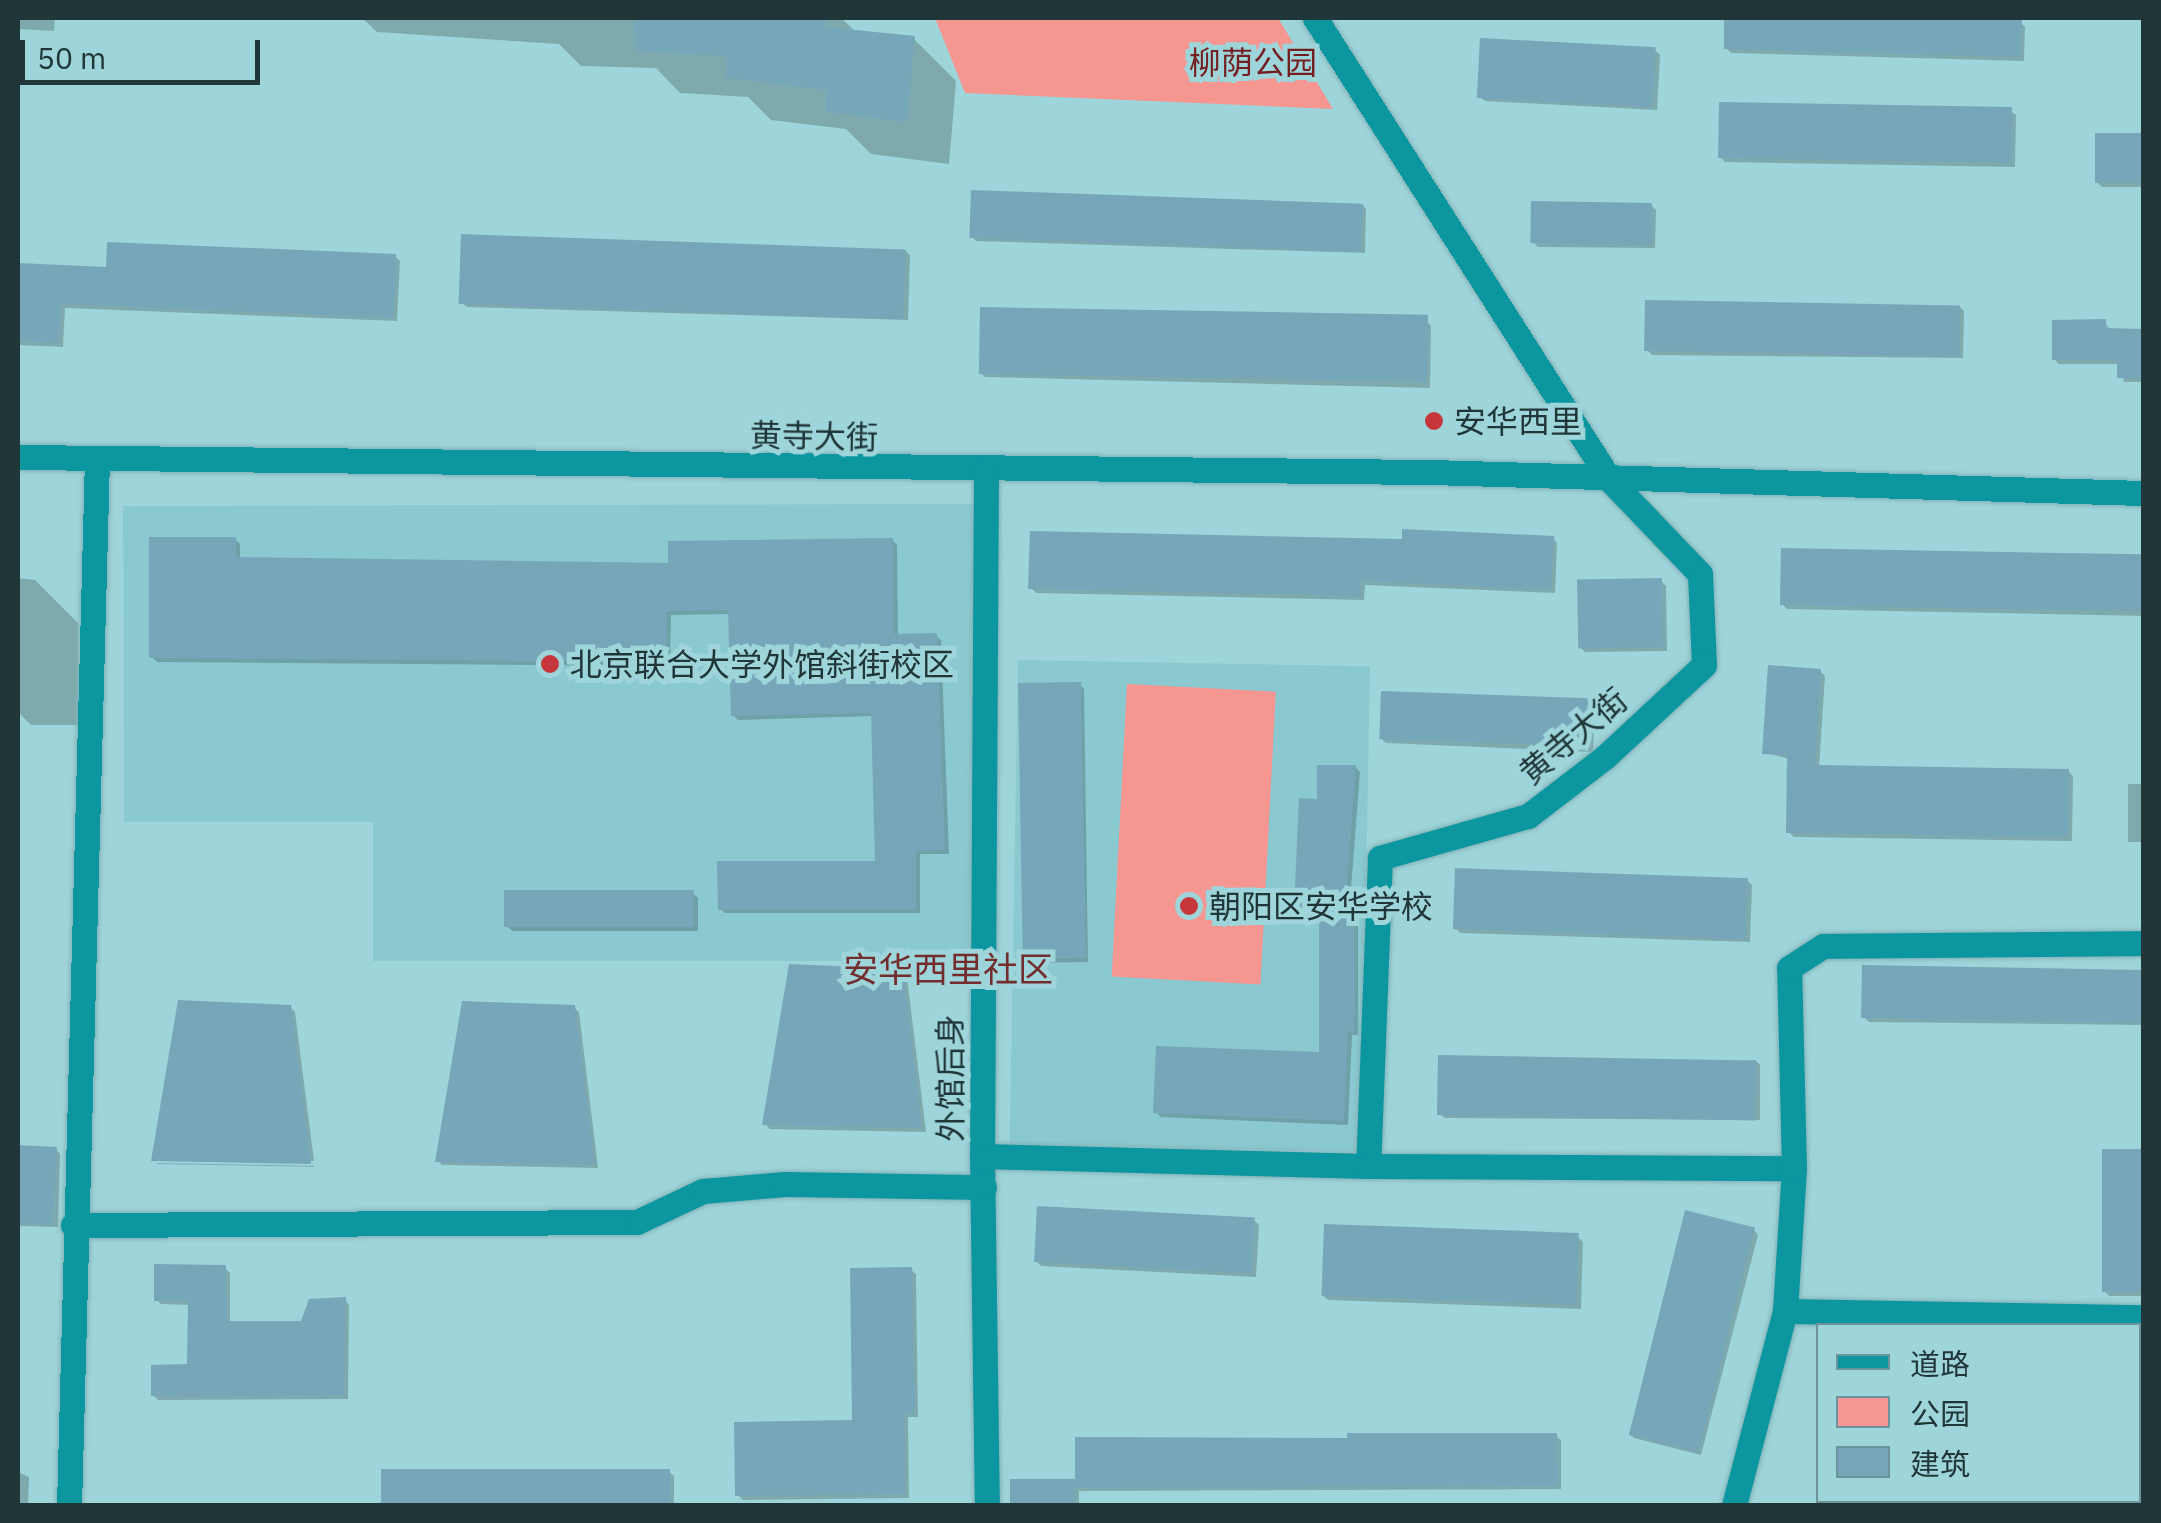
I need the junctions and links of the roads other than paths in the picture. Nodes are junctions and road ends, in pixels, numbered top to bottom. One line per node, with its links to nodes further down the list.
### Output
1 (1314, 18): 5 (street, 黄寺大街)
2 (18, 456): 3 (street, 黄寺大街)
3 (97, 460): 4 (street, 黄寺大街); 12 (street)
4 (986, 470): 5 (street, 黄寺大街); 8 (street, 外馆后身)
5 (1610, 480): 6 (street, 黄寺大街); 9 (street, 黄寺大街)
6 (2144, 493)
7 (2144, 944): 10 (street)
8 (982, 1156): 9 (street); 11 (street, 外馆后身)
9 (1368, 1166): 10 (street)
10 (1794, 1168): 13 (street)
11 (984, 1187): 12 (street); 16 (street, 外馆后身)
12 (73, 1225): 15 (street)
13 (1785, 1311): 14 (street); 17 (street)
14 (2144, 1317)
15 (69, 1506)
16 (987, 1506)
17 (1734, 1506)

